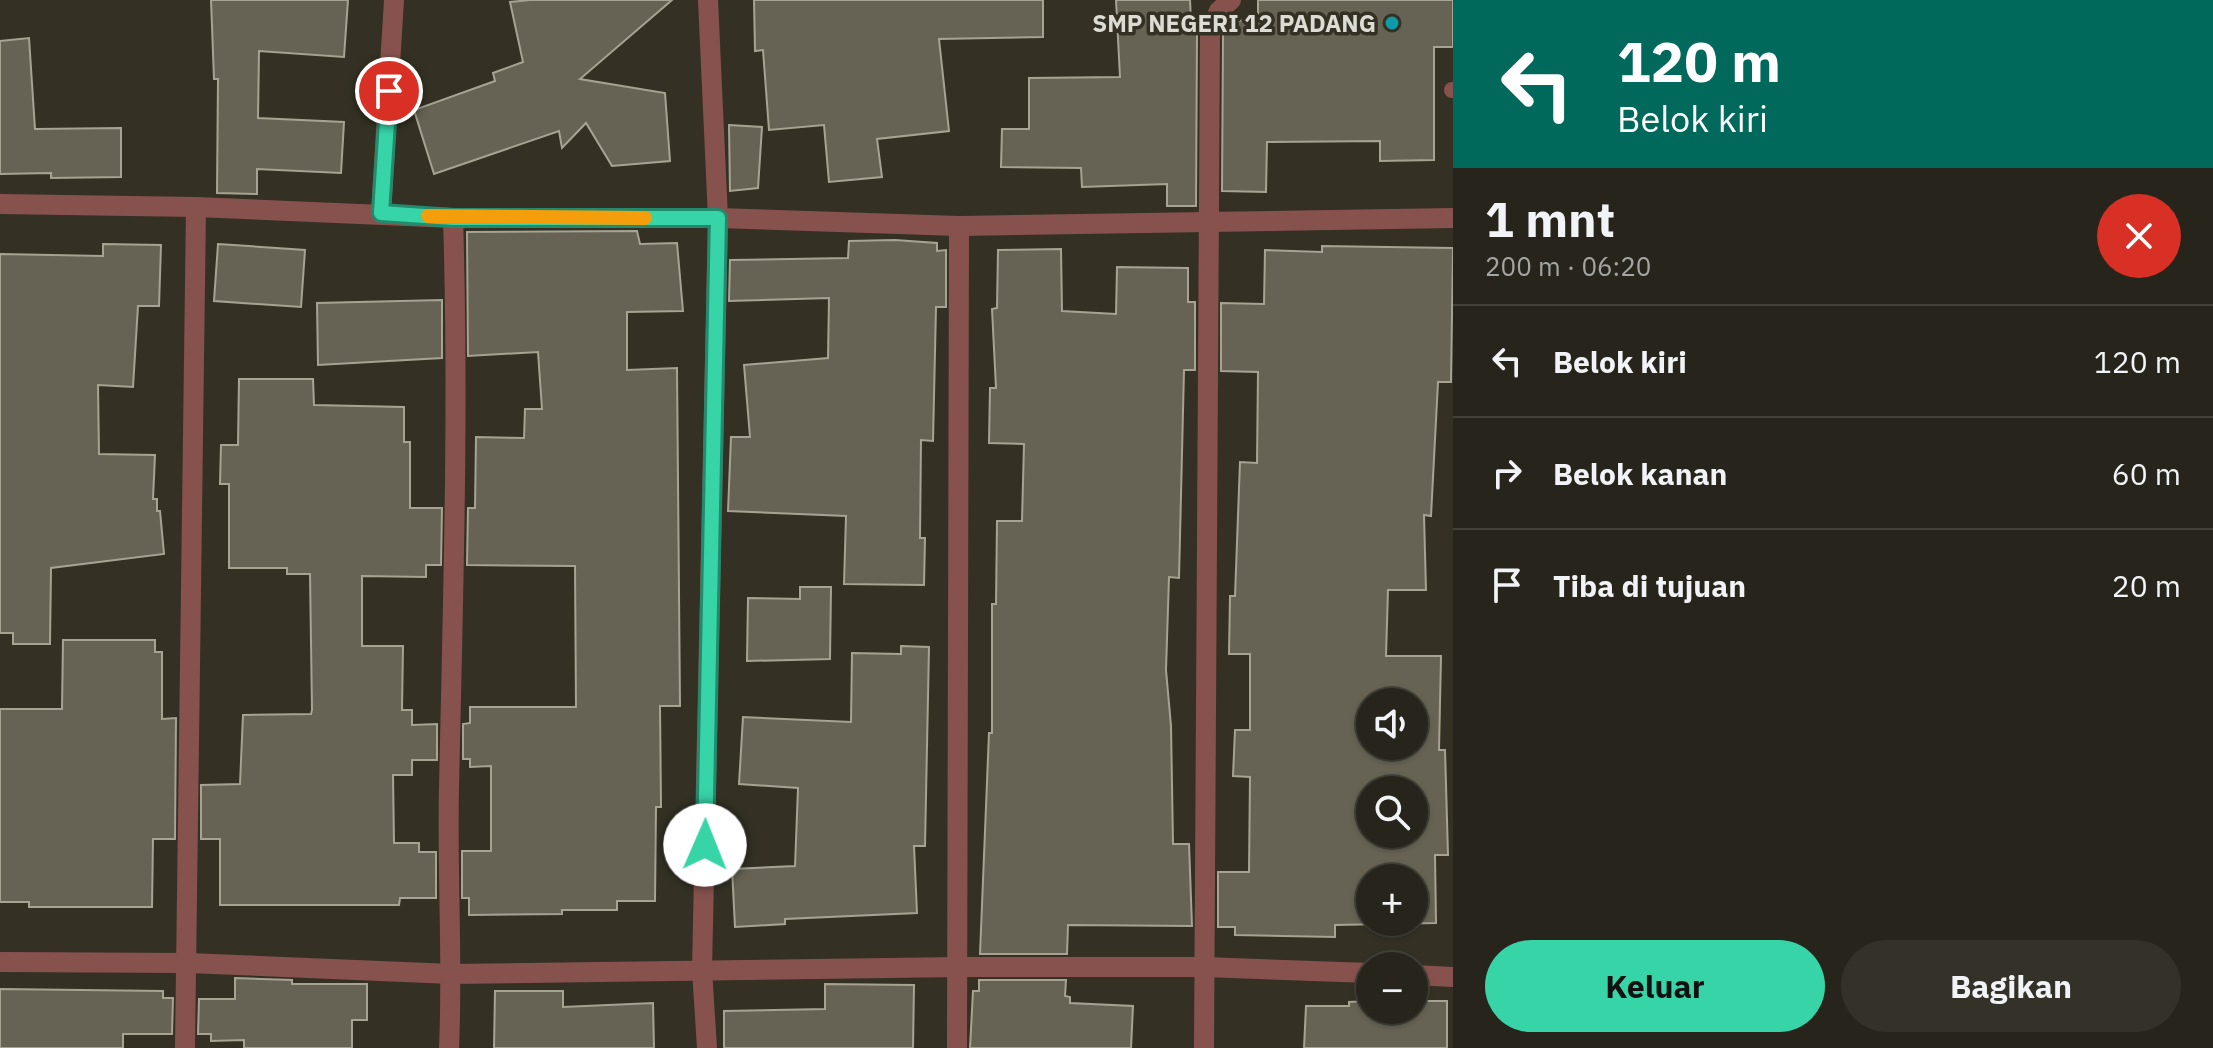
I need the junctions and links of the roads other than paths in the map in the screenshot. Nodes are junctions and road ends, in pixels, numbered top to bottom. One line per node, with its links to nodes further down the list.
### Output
1 (394, 0): 6 (street)
2 (708, 0): 8 (street)
3 (1231, 0): 10 (street)
4 (0, 204): 5 (street)
5 (196, 207): 6 (street); 13 (street)
6 (381, 213): 7 (street)
7 (453, 218): 8 (street); 18 (street)
8 (718, 218): 11 (street); 16 (street)
9 (1453, 218): 10 (street)
10 (1210, 220): 11 (street); 15 (street)
11 (959, 226): 14 (street)
12 (0, 962): 13 (street)
13 (188, 963): 18 (street); 21 (street)
14 (959, 967): 15 (street); 16 (street); 24 (street)
15 (1204, 967): 17 (street); 25 (street)
16 (702, 970): 18 (street); 23 (street)
17 (1356, 972)
18 (452, 974): 22 (street)
19 (1428, 976): 20 (street)
20 (1453, 977)
21 (185, 1048)
22 (449, 1048)
23 (707, 1048)
24 (957, 1048)
25 (1204, 1048)

